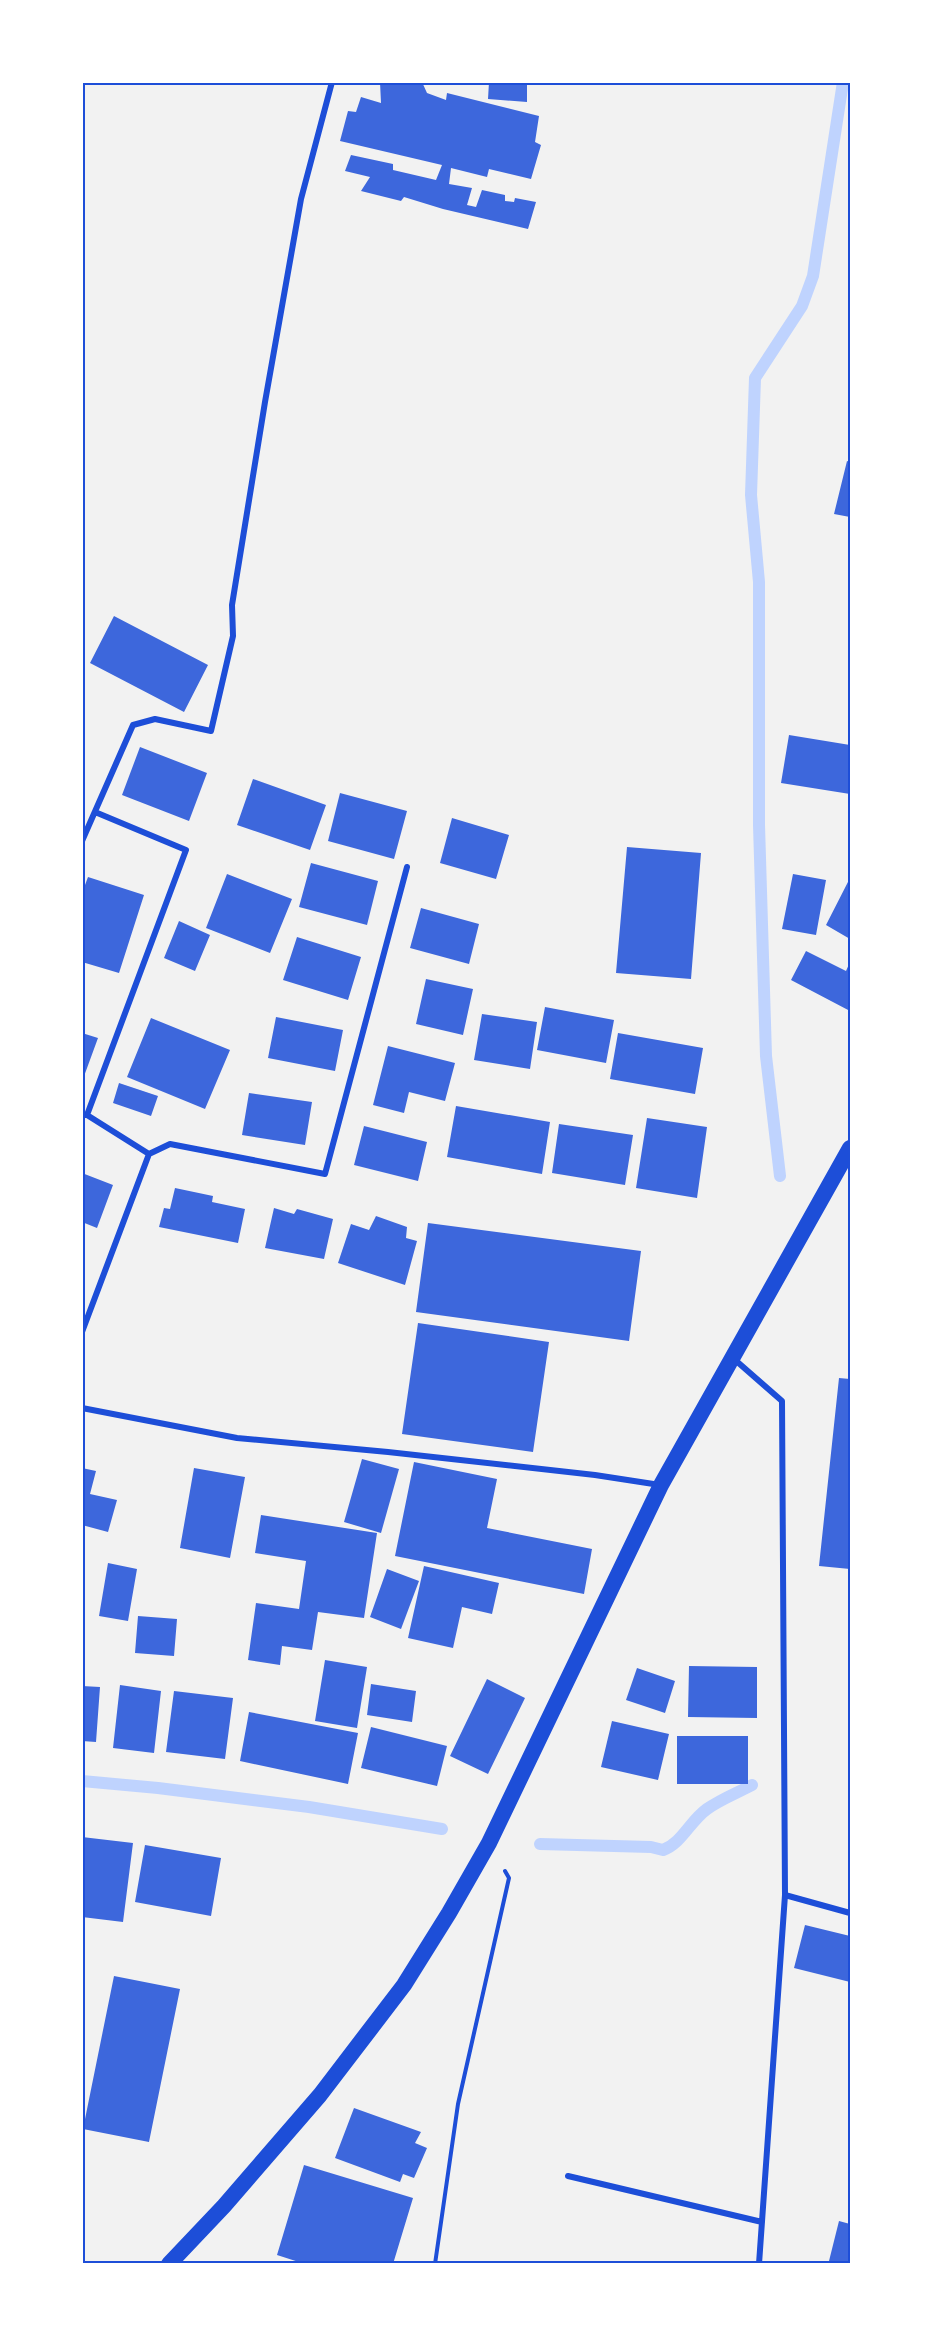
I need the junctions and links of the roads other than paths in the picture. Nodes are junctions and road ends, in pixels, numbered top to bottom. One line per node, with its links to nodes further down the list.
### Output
1 (332, 82): 2 (street)
2 (95, 812): 3 (street); 5 (street)
3 (82, 841)
4 (407, 867): 7 (street)
5 (85, 1115): 7 (street)
6 (850, 1148): 9 (highway)
7 (149, 1154): 8 (street)
8 (82, 1332)
9 (732, 1357): 11 (highway); 12 (street)
10 (82, 1408): 11 (street)
11 (661, 1485): 16 (highway)
12 (785, 1895): 13 (street); 15 (street)
13 (850, 1913)
14 (568, 2176): 15 (street)
15 (762, 2222): 17 (street)
16 (169, 2264)
17 (759, 2264)

